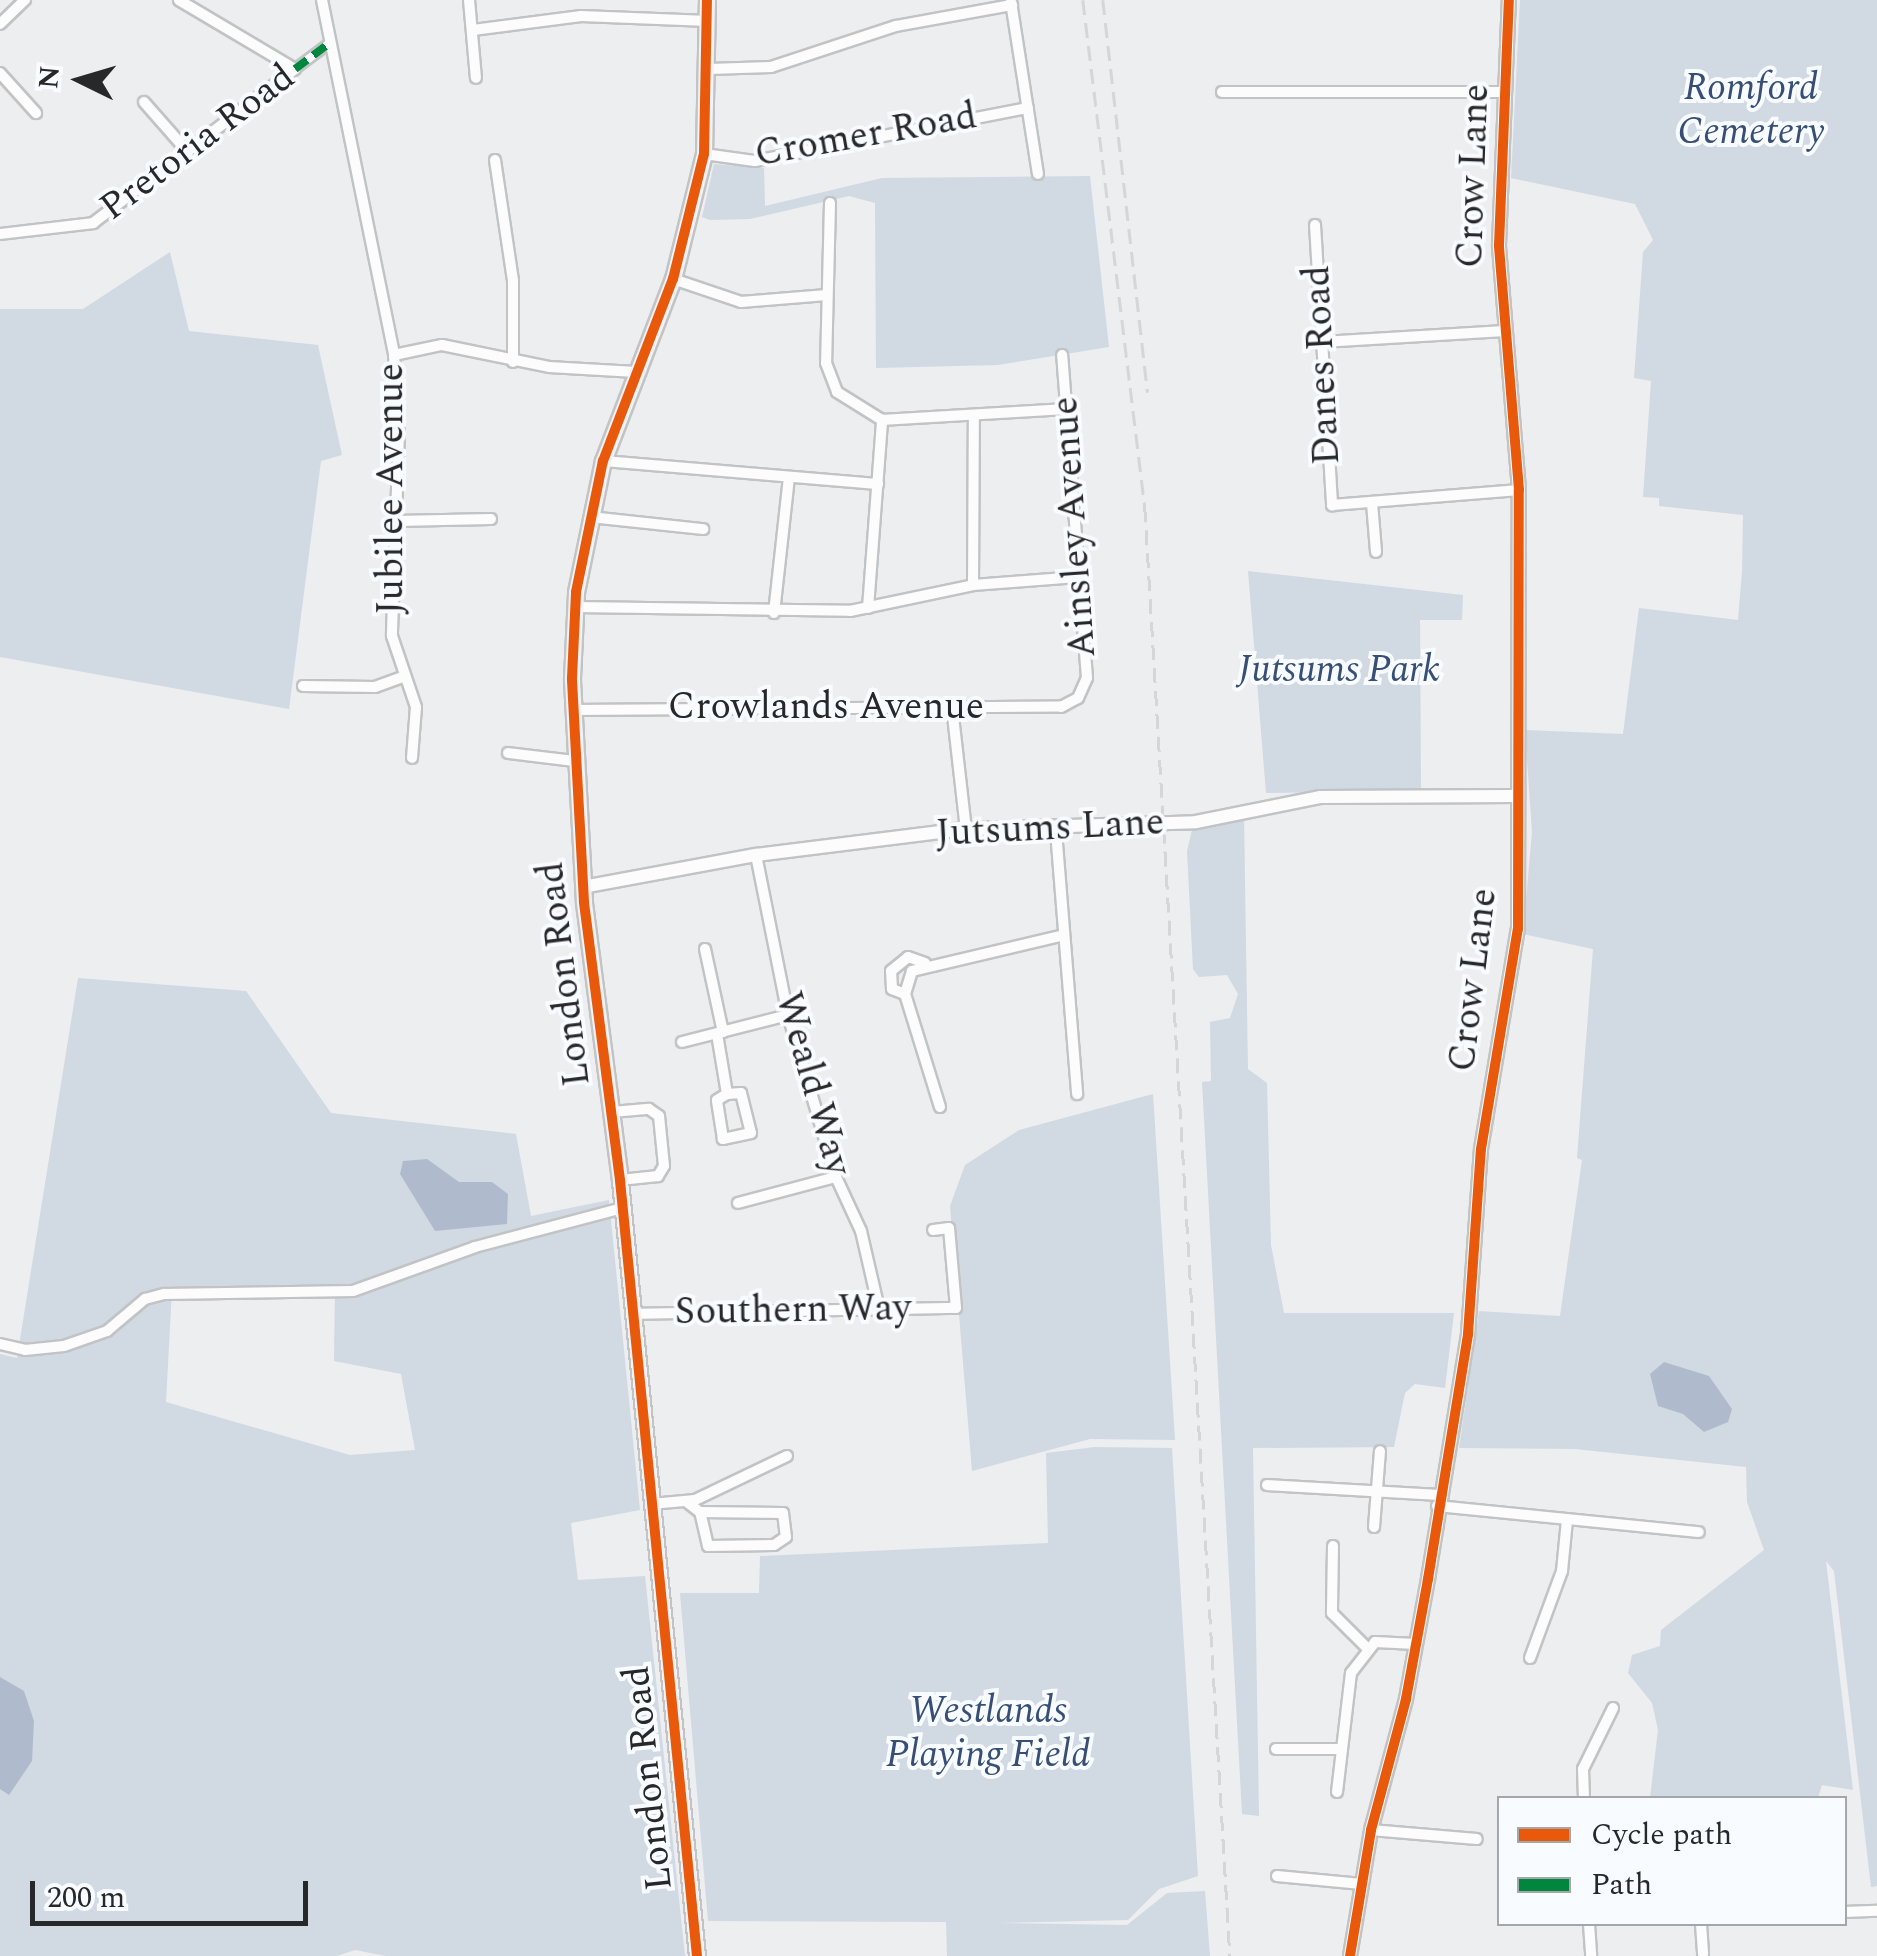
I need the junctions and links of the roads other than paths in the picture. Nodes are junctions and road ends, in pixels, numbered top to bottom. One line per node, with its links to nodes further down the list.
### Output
1 (25, 0): 9 (street)
2 (178, 0): 13 (street)
3 (322, 0): 11 (street, Jubilee Avenue)
4 (470, 0): 10 (street)
5 (707, 0): 8 (main road, London Road)
6 (1509, 0): 17 (street, Crow Lane)
7 (1011, 2): 12 (street); 19 (street)
8 (709, 21): 10 (street); 12 (main road, London Road)
9 (0, 24)
10 (473, 30): 15 (street)
11 (331, 42): 13 (street, Pretoria Road); 32 (street, Jubilee Avenue)
12 (709, 69): 22 (main road, London Road)
13 (294, 70): 21 (street, Pretoria Road)
14 (0, 74): 20 (street)
15 (476, 78)
16 (1222, 92): 17 (street)
17 (1506, 92): 30 (street, Crow Lane)
18 (144, 102): 21 (street)
19 (1028, 108): 22 (street, Cromer Road); 24 (street)
20 (36, 113)
21 (188, 152): 27 (street, Pretoria Road)
22 (704, 154): 28 (main road, London Road)
23 (496, 160): 34 (street)
24 (1038, 174)
25 (830, 203): 29 (street)
26 (1315, 225): 31 (street, Danes Road)
27 (0, 234)
28 (673, 279): 29 (street); 35 (main road, London Road)
29 (827, 295): 38 (street)
30 (1504, 331): 31 (street); 42 (street, Crow Lane)
31 (1322, 342): 43 (street, Danes Road)
32 (394, 355): 34 (street); 46 (street, Jubilee Avenue)
33 (1062, 355): 36 (street, Ainsley Avenue)
34 (512, 362): 35 (street)
35 (636, 372): 39 (main road, London Road)
36 (1066, 409): 37 (street); 49 (street, Ainsley Avenue)
37 (974, 418): 38 (street); 50 (street)
38 (882, 420): 41 (street)
39 (604, 461): 40 (street); 44 (main road, London Road)
40 (789, 478): 41 (street); 53 (street)
41 (878, 484): 52 (street)
42 (1519, 490): 43 (street); 62 (street, Crow Lane)
43 (1372, 502): 48 (street)
44 (590, 517): 47 (street); 51 (main road, London Road)
45 (491, 519): 46 (street)
46 (396, 521): 54 (street, Jubilee Avenue)
47 (703, 528)
48 (1376, 552)
49 (1078, 577): 50 (street); 56 (street, Ainsley Avenue)
50 (973, 585): 52 (street)
51 (575, 606): 53 (street); 58 (main road, London Road)
52 (868, 608): 53 (street)
53 (774, 612)
54 (403, 677): 55 (street); 60 (street, Jubilee Avenue)
55 (304, 686)
56 (1078, 698): 57 (street, Crowlands Avenue)
57 (952, 708): 58 (street, Crowlands Avenue); 63 (street)
58 (572, 710): 61 (main road, London Road)
59 (508, 753): 61 (street)
60 (412, 758)
61 (574, 761): 66 (main road, London Road)
62 (1514, 796): 64 (street, Jutsums Lane); 90 (street, Crow Lane)
63 (966, 829): 64 (street, Jutsums Lane); 65 (street, Jutsums Lane)
64 (1056, 831): 67 (street)
65 (756, 855): 66 (street, Jutsums Lane); 71 (street, Weald Way)
66 (588, 886): 77 (main road, London Road)
67 (1060, 936): 69 (street); 75 (street)
68 (705, 950): 72 (street)
69 (925, 964): 70 (street); 70 (street)
70 (906, 994): 76 (street)
71 (788, 1015): 72 (street); 78 (street, Weald Way)
72 (720, 1033): 73 (street); 74 (street)
73 (682, 1042)
74 (727, 1094): 74 (street)
75 (1077, 1094)
76 (940, 1106)
77 (612, 1112): 79 (main road, London Road); 79 (street)
78 (836, 1177): 80 (street); 83 (street, Weald Way)
79 (620, 1180): 81 (main road, London Road)
80 (738, 1203)
81 (623, 1208): 84 (main road, London Road); 85 (street)
82 (933, 1230): 83 (street, Southern Way)
83 (878, 1309): 84 (street, Southern Way)
84 (631, 1314): 92 (main road, London Road)
85 (0, 1344)
86 (1380, 1451): 89 (street)
87 (787, 1456): 91 (street)
88 (1267, 1485): 89 (street)
89 (1376, 1492): 90 (street); 95 (street)
90 (1438, 1501): 94 (street); 98 (street, Crow Lane)
91 (687, 1502): 92 (street); 93 (street)
92 (651, 1504): 115 (main road, London Road)
93 (700, 1512): 93 (street)
94 (1567, 1520): 96 (street); 100 (street)
95 (1374, 1527)
96 (1699, 1532)
97 (1333, 1546): 99 (street)
98 (1416, 1644): 99 (street); 106 (street, Crow Lane)
99 (1368, 1649): 103 (street)
100 (1530, 1658)
101 (1613, 1708): 105 (street)
102 (1276, 1748): 103 (street)
103 (1342, 1749): 104 (street)
104 (1337, 1792)
105 (1584, 1796)
106 (1371, 1830): 107 (street); 109 (street, Crow Lane)
107 (1477, 1838)
108 (1277, 1876): 109 (street)
109 (1362, 1884): 116 (street, Crow Lane)
110 (1877, 1911): 111 (street)
111 (1847, 1912)
112 (1589, 1926): 117 (street)
113 (1701, 1926): 114 (street)
114 (1703, 1954)
115 (697, 1956)
116 (1350, 1956)
117 (1591, 1956)

